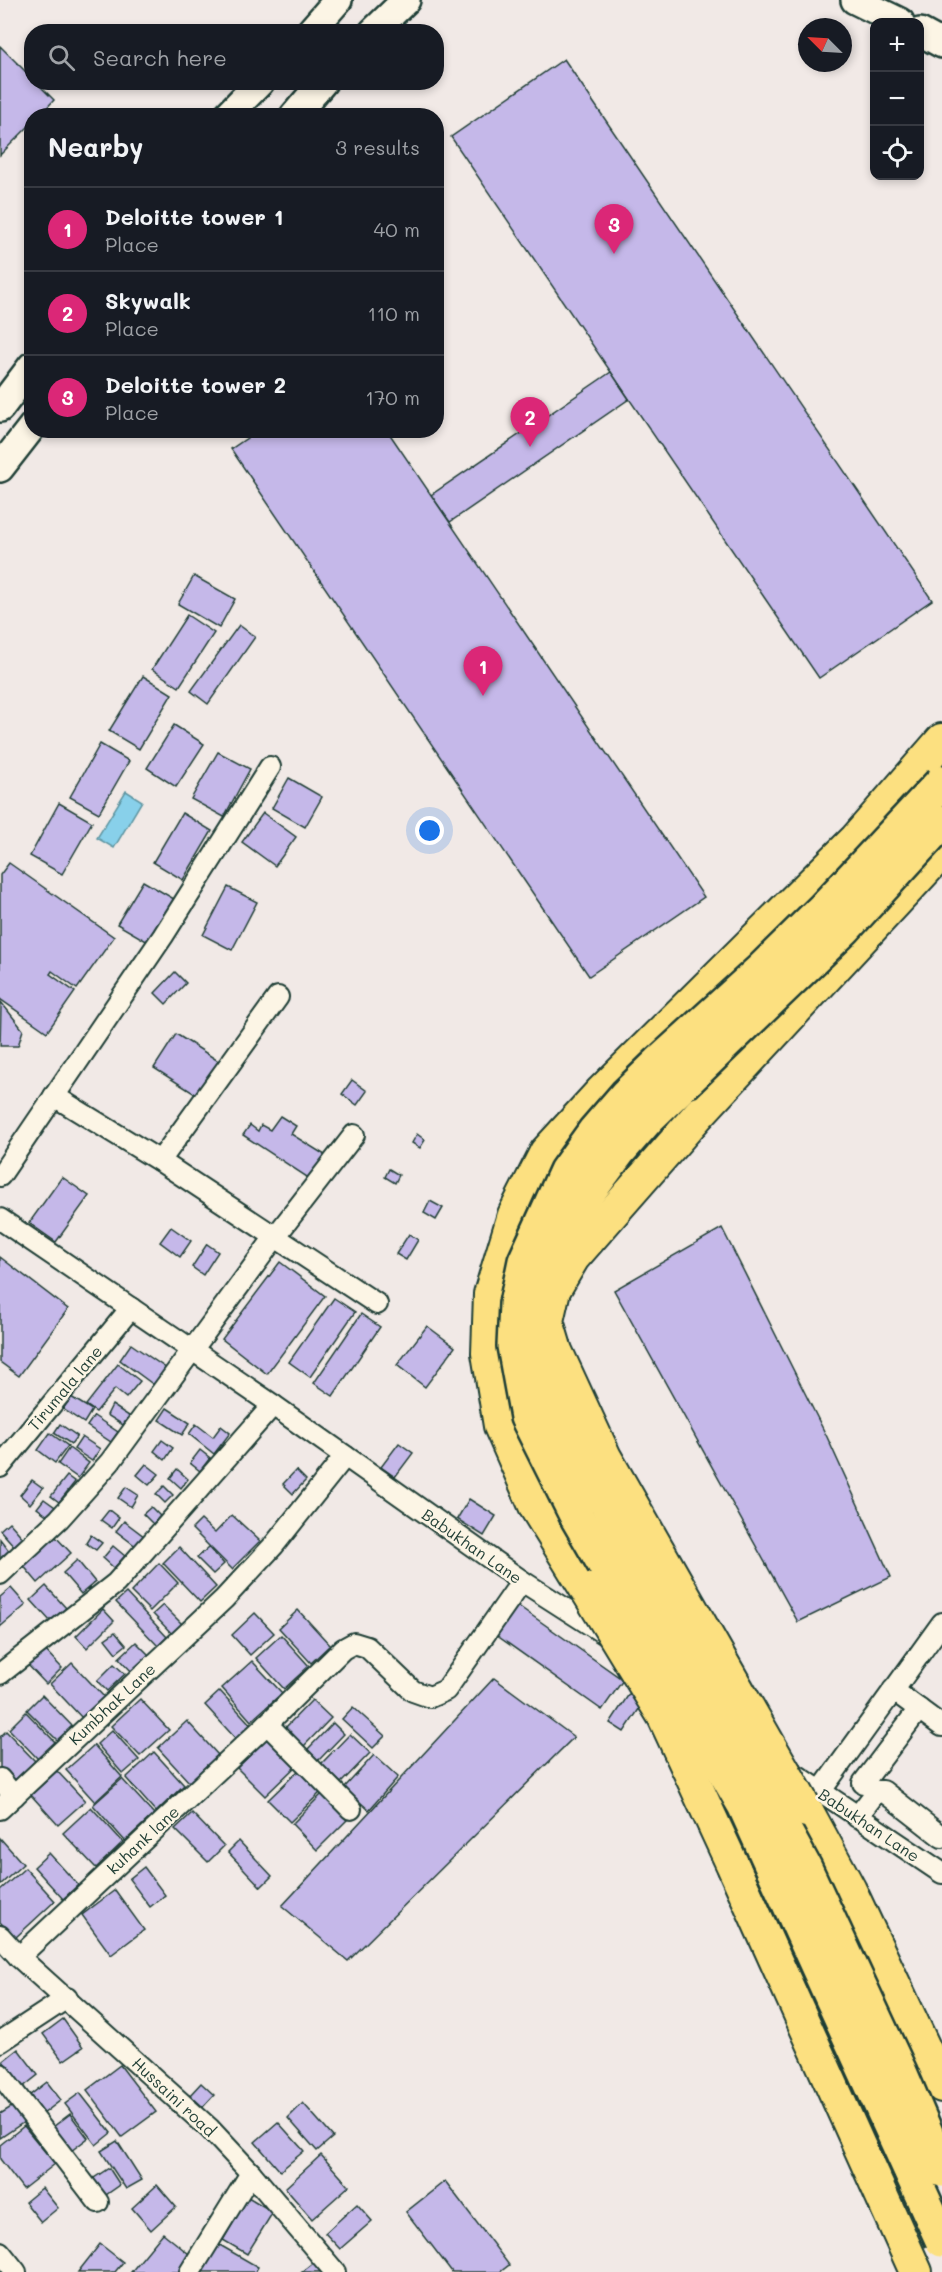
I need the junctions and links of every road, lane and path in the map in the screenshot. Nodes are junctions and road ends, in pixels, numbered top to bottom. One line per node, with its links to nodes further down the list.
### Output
1 (338, 0): 5 (main road)
2 (406, 0): 6 (main road)
3 (855, 0): 4 (main road)
4 (892, 18)
5 (317, 24)
6 (381, 24)
7 (924, 34): 8 (main road)
8 (942, 44)
9 (252, 90): 11 (main road)
10 (316, 90): 12 (main road)
11 (235, 108)
12 (301, 108)
13 (24, 376): 14 (main road)
14 (0, 408)
15 (24, 437): 16 (main road)
16 (0, 468)
17 (939, 760): 19 (main road); 59 (highway, bridge)
18 (270, 767): 22 (street)
19 (888, 803): 20 (main road); 64 (main road, bridge)
20 (941, 843): 44 (main road, bridge); 56 (highway, bridge)
21 (279, 997): 24 (street)
22 (54, 1096): 24 (street); 25 (street)
23 (354, 1135): 27 (street)
24 (160, 1161): 27 (street)
25 (0, 1176)
26 (0, 1219): 29 (street, Babukhan Lane)
27 (275, 1237): 28 (street); 30 (street)
28 (377, 1304)
29 (131, 1308): 30 (street, Babukhan Lane); 33 (street, Tirumala lane)
30 (191, 1349): 31 (street, Babukhan Lane); 34 (street)
31 (273, 1405): 32 (street, Babukhan Lane); 37 (street)
32 (345, 1456): 35 (street, Babukhan Lane); 45 (street, Kumbhak Lane)
33 (0, 1467)
34 (0, 1574)
35 (522, 1581): 40 (street, kuhank lane); 44 (street, Babukhan Lane)
36 (942, 1623): 38 (street)
37 (0, 1674)
38 (893, 1690): 39 (street); 44 (street)
39 (919, 1709): 41 (street); 43 (street)
40 (267, 1724): 46 (street); 51 (street, kuhank lane)
41 (942, 1726)
42 (0, 1779): 45 (street)
43 (863, 1782)
44 (813, 1801): 47 (street, Babukhan Lane); 55 (main road)
45 (7, 1803)
46 (351, 1809)
47 (857, 1817): 48 (street); 49 (street, Babukhan Lane)
48 (942, 1837)
49 (942, 1873)
50 (0, 1936): 51 (street, Hussaini road)
51 (19, 1957): 52 (street, Hussaini road)
52 (67, 1998): 53 (street); 57 (street, Hussaini road)
53 (0, 2042)
54 (0, 2074): 58 (street)
55 (942, 2086)
56 (942, 2170)
57 (250, 2173): 62 (street); 63 (street, Hussaini road)
58 (98, 2202)
59 (942, 2240)
60 (0, 2252): 61 (street)
61 (16, 2272)
62 (190, 2272)
63 (335, 2272)
64 (916, 2272)

